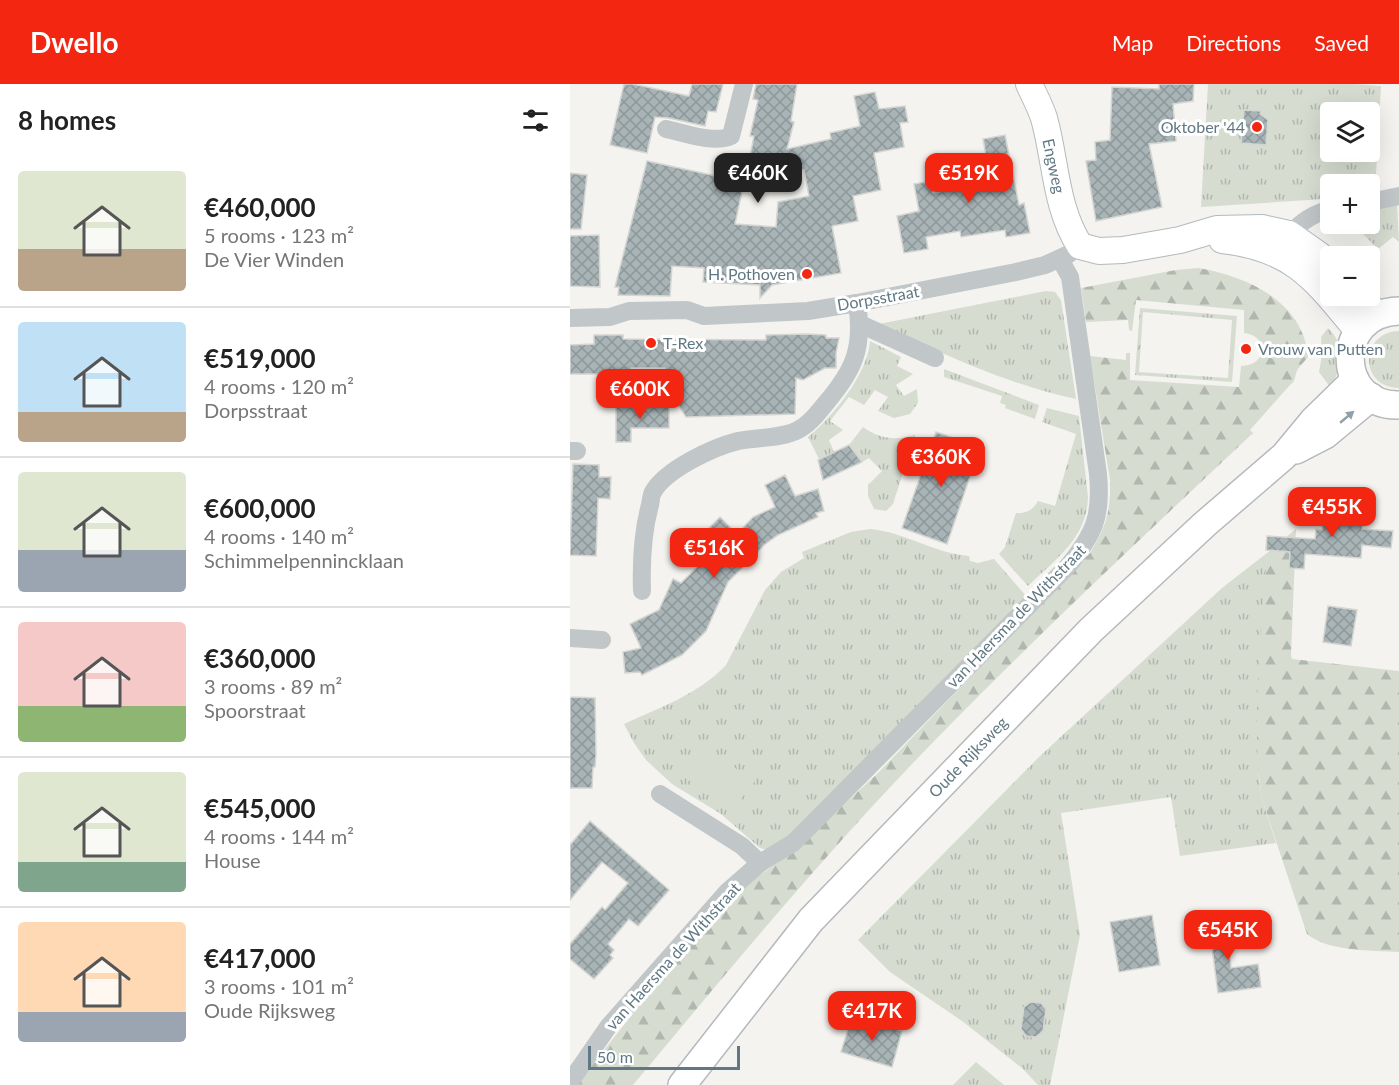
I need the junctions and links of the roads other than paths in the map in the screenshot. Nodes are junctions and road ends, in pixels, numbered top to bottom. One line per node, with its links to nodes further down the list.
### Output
1 (744, 84): 3 (street)
2 (1029, 84): 8 (street, Engweg)
3 (666, 129)
4 (1399, 196): 5 (street)
5 (1380, 199)
6 (1320, 212): 7 (street)
7 (1281, 243): 8 (street, Dorpsstraat); 9 (street, Dorpsstraat); 11 (street, Dorpsstraat)
8 (1070, 253): 10 (street, Dorpsstraat); 21 (street, van Haersma de Withstraat)
9 (1320, 256)
10 (857, 303): 12 (street, Dorpsstraat); 13 (street)
11 (1373, 313): 15 (main road)
12 (570, 318)
13 (860, 324): 14 (street); 17 (street)
14 (935, 358)
15 (1363, 389): 16 (main road); 23 (main road, Oude Rijksweg)
16 (1399, 405)
17 (642, 591)
18 (570, 638): 19 (street)
19 (602, 640)
20 (660, 794): 21 (street)
21 (760, 863): 22 (street, van Haersma de Withstraat)
22 (570, 1082)
23 (682, 1085)

